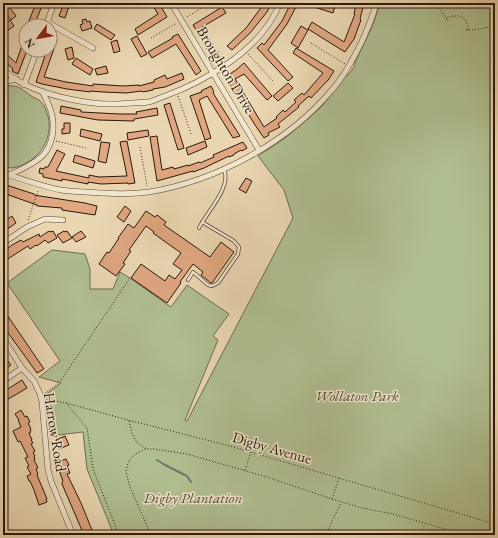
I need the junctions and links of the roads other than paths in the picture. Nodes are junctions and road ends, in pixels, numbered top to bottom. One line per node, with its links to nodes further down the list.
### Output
1 (54, 3): 5 (street)
2 (171, 3): 10 (street, Broughton Drive)
3 (280, 3): 10 (street)
4 (376, 3): 15 (street)
5 (48, 18)
6 (58, 30): 7 (street)
7 (93, 48)
8 (34, 58): 13 (street)
9 (3, 70): 11 (street)
10 (213, 74): 14 (street); 15 (street, Broughton Drive)
11 (16, 79): 12 (street); 13 (street)
12 (3, 82)
13 (24, 85): 14 (street)
14 (42, 91): 17 (street)
15 (259, 150): 16 (street)
16 (223, 170): 17 (street); 19 (lane)
17 (6, 174)
18 (63, 220): 21 (street)
19 (202, 222): 20 (lane); 22 (lane)
20 (199, 228)
21 (3, 243)
22 (188, 280)
23 (3, 338): 24 (street, Harrow Road)
24 (22, 368): 25 (street); 26 (street, Harrow Road)
25 (3, 381)
26 (73, 535)

